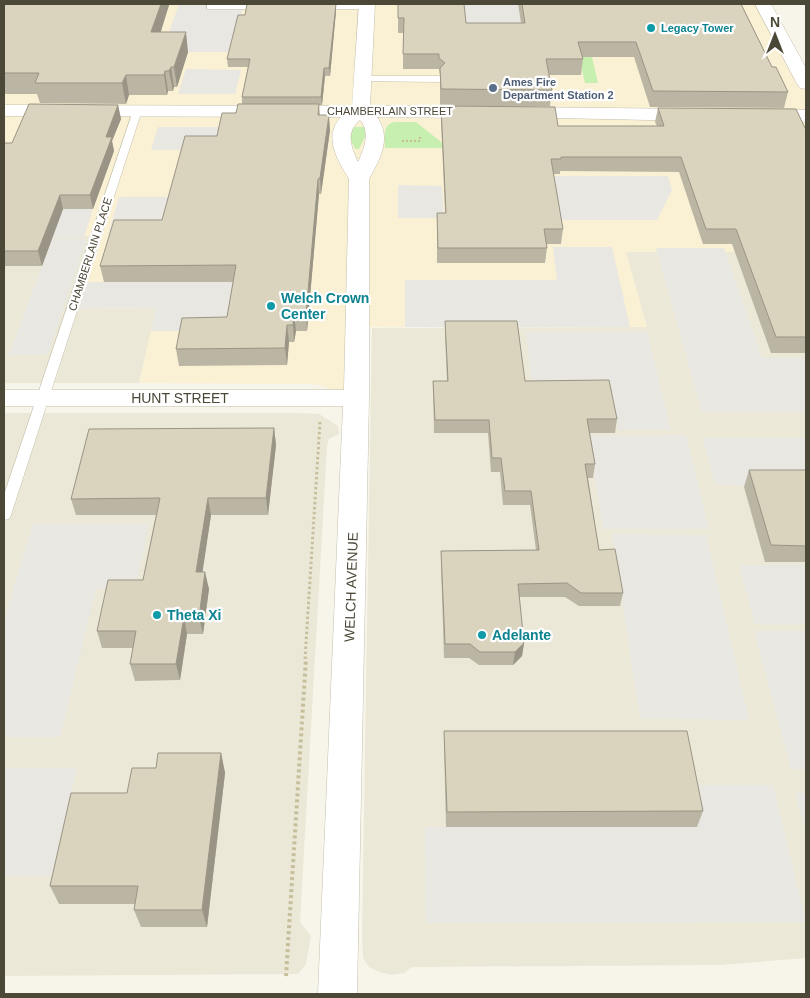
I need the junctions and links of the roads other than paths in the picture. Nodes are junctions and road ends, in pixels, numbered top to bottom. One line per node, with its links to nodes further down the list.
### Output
1 (763, 4): 8 (street)
2 (367, 5): 5 (lane); 6 (street)
3 (210, 7): 4 (lane)
4 (279, 7)
5 (309, 7)
6 (363, 79): 7 (lane); 11 (street)
7 (439, 79)
8 (806, 84)
9 (4, 110): 10 (street, CHAMBERLAIN STREET)
10 (137, 110): 11 (street, CHAMBERLAIN STREET); 17 (lane, CHAMBERLAIN PLACE)
11 (361, 111): 12 (street, CHAMBERLAIN STREET); 15 (street, WELCH AVENUE); 15 (street, WELCH AVENUE)
12 (711, 115)
13 (740, 115): 14 (street)
14 (806, 116)
15 (359, 179): 18 (street, WELCH AVENUE)
16 (4, 398): 17 (street, HUNT STREET)
17 (43, 398): 18 (street, HUNT STREET); 19 (lane)
18 (356, 398): 20 (street, WELCH AVENUE)
19 (4, 515)
20 (337, 994)

